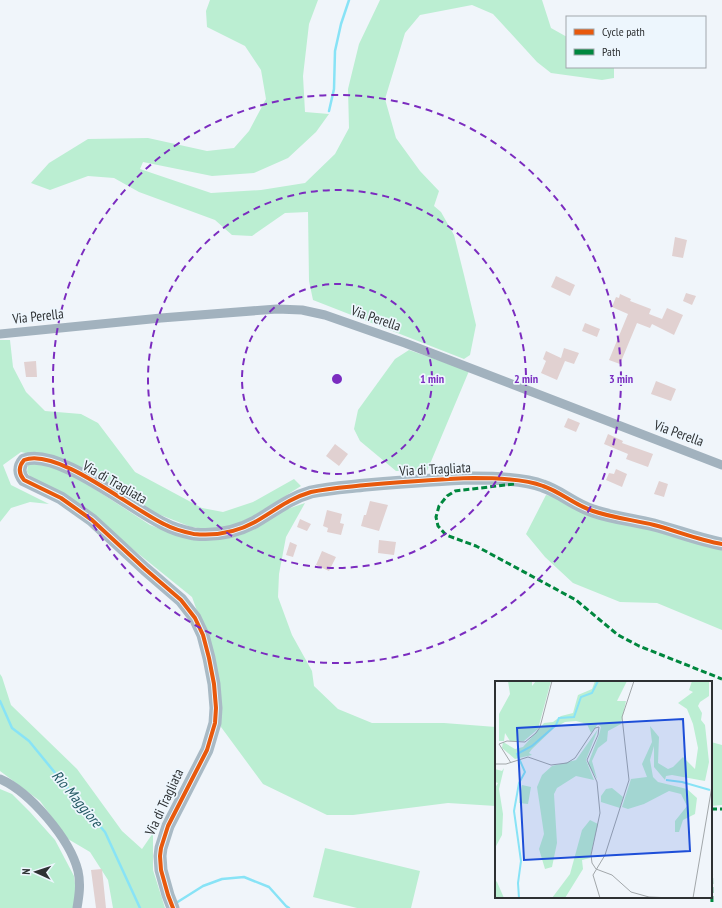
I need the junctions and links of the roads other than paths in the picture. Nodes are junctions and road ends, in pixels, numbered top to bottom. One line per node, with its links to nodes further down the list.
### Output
1 (0, 334): 2 (street, Via Perella)
2 (722, 465)
3 (722, 544): 6 (street, Via di Tragliata)
4 (0, 779): 5 (street)
5 (78, 908)
6 (173, 908)

